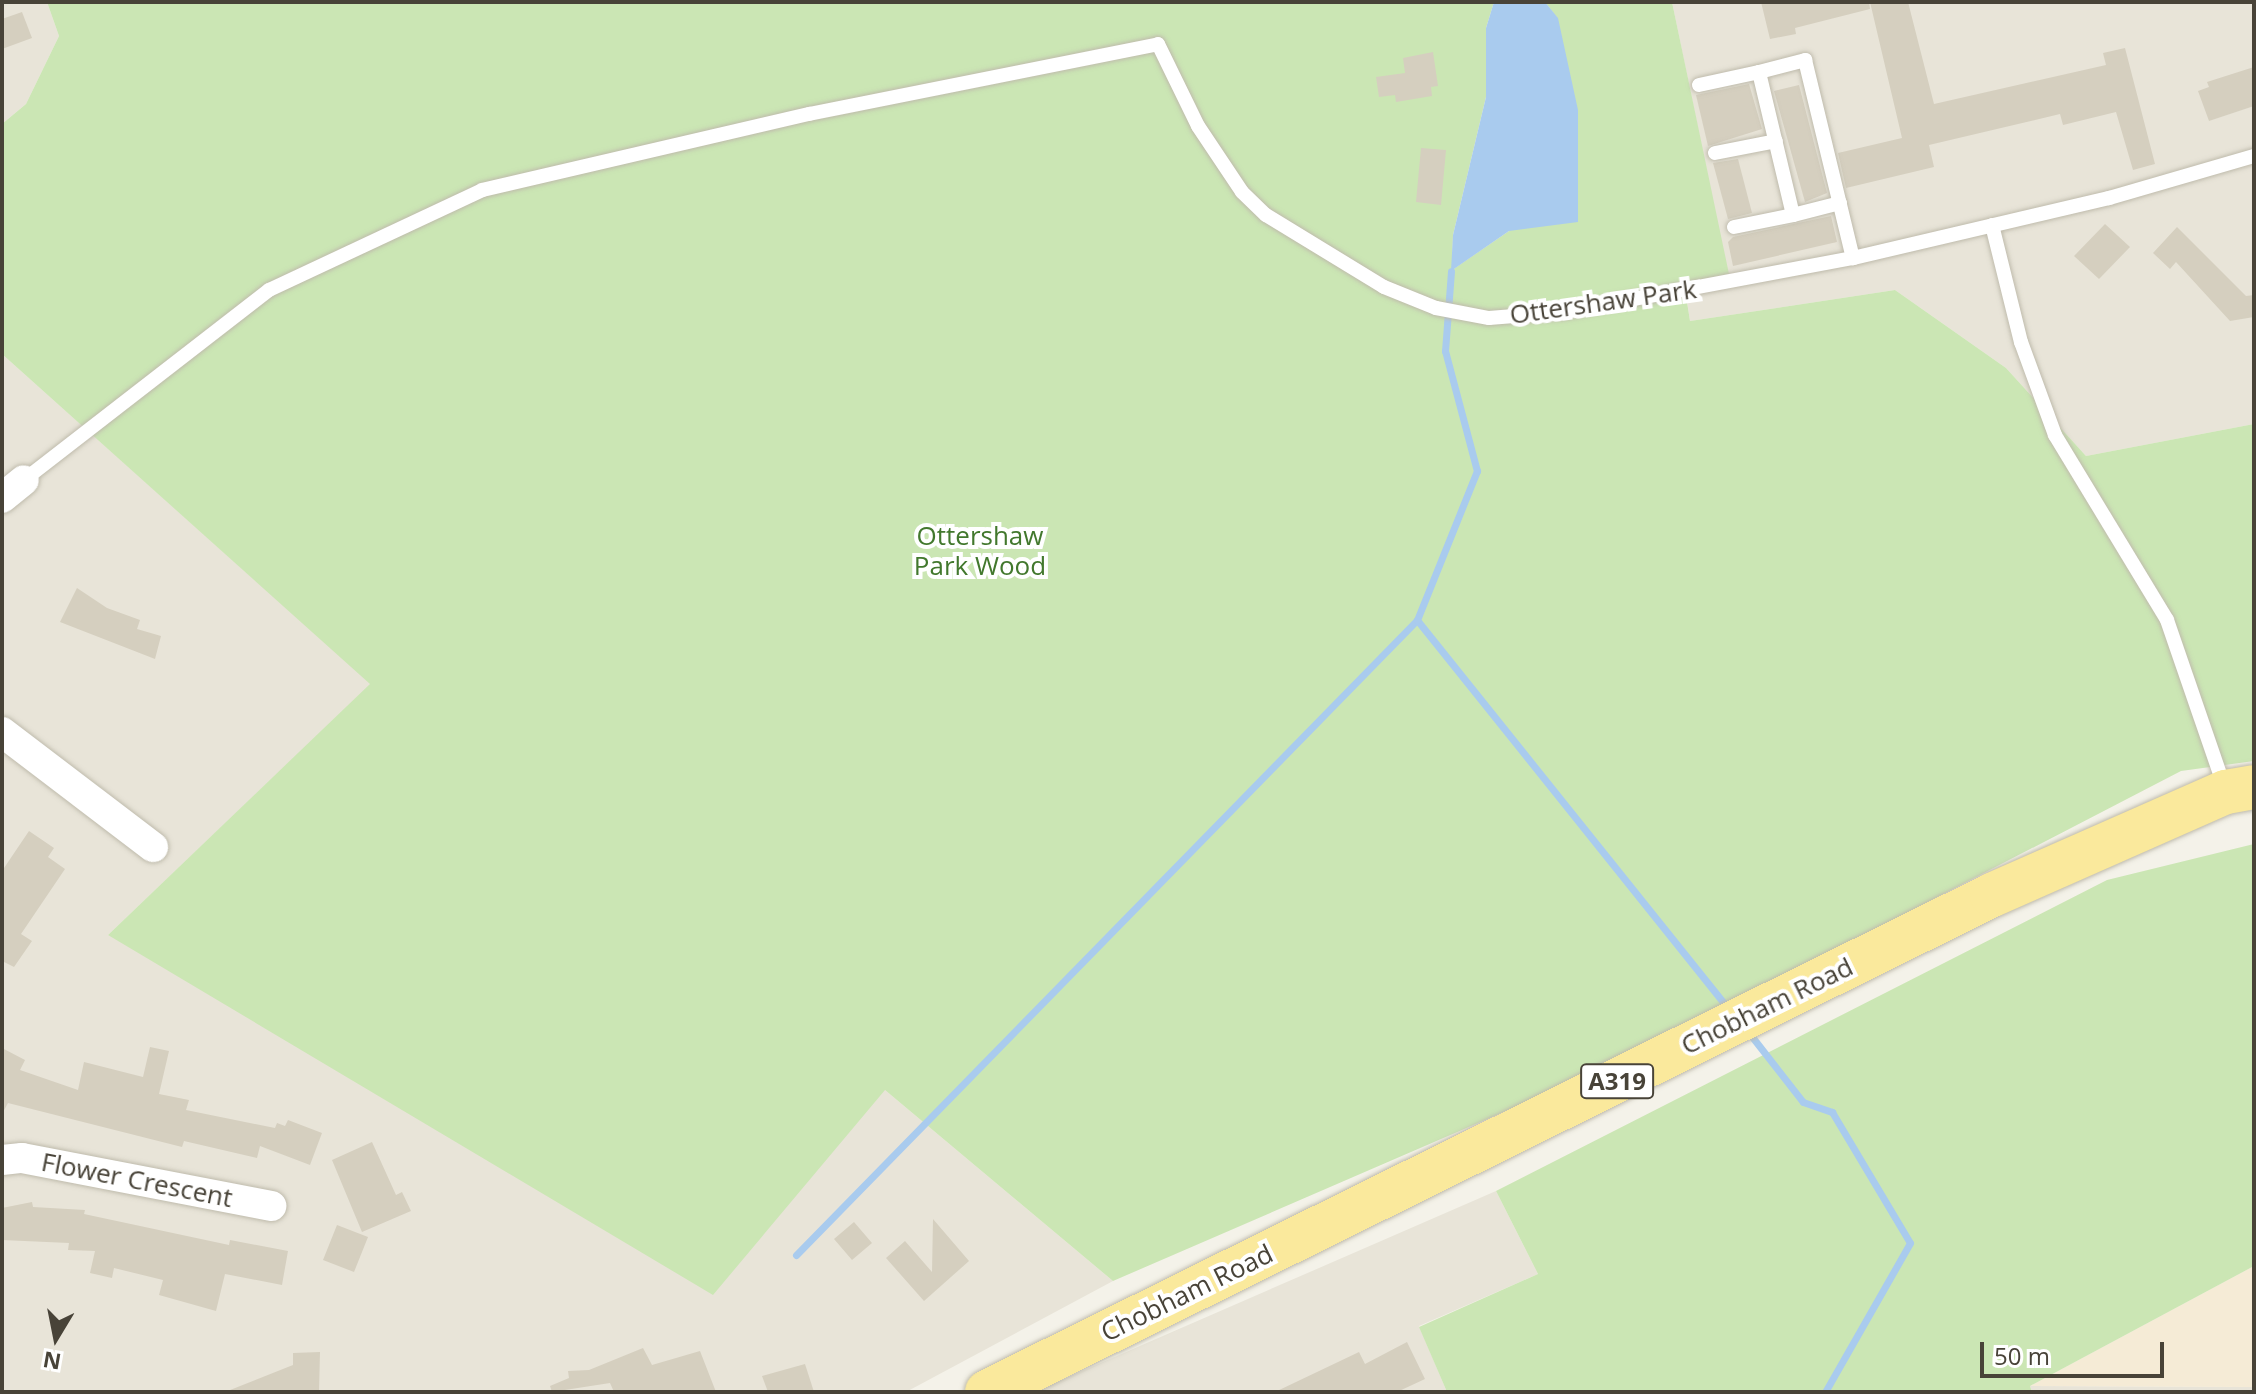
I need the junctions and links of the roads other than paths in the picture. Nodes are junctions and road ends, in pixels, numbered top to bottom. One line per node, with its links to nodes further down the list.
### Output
1 (1759, 72): 2 (lane); 3 (lane); 6 (lane)
2 (1699, 85)
3 (1776, 141): 4 (lane); 7 (lane)
4 (1715, 153)
5 (2254, 156): 8 (lane, Ottershaw Park)
6 (1840, 203): 7 (lane); 10 (lane)
7 (1793, 215): 9 (lane)
8 (1992, 225): 10 (lane, Ottershaw Park); 13 (lane)
9 (1734, 227)
10 (1853, 258): 11 (lane, Ottershaw Park)
11 (13, 489)
12 (2, 732): 14 (street)
13 (2240, 789): 17 (main road, Chobham Road / A319)
14 (153, 847)
15 (2, 1160): 16 (street, Flower Crescent)
16 (281, 1200)
17 (987, 1392)

